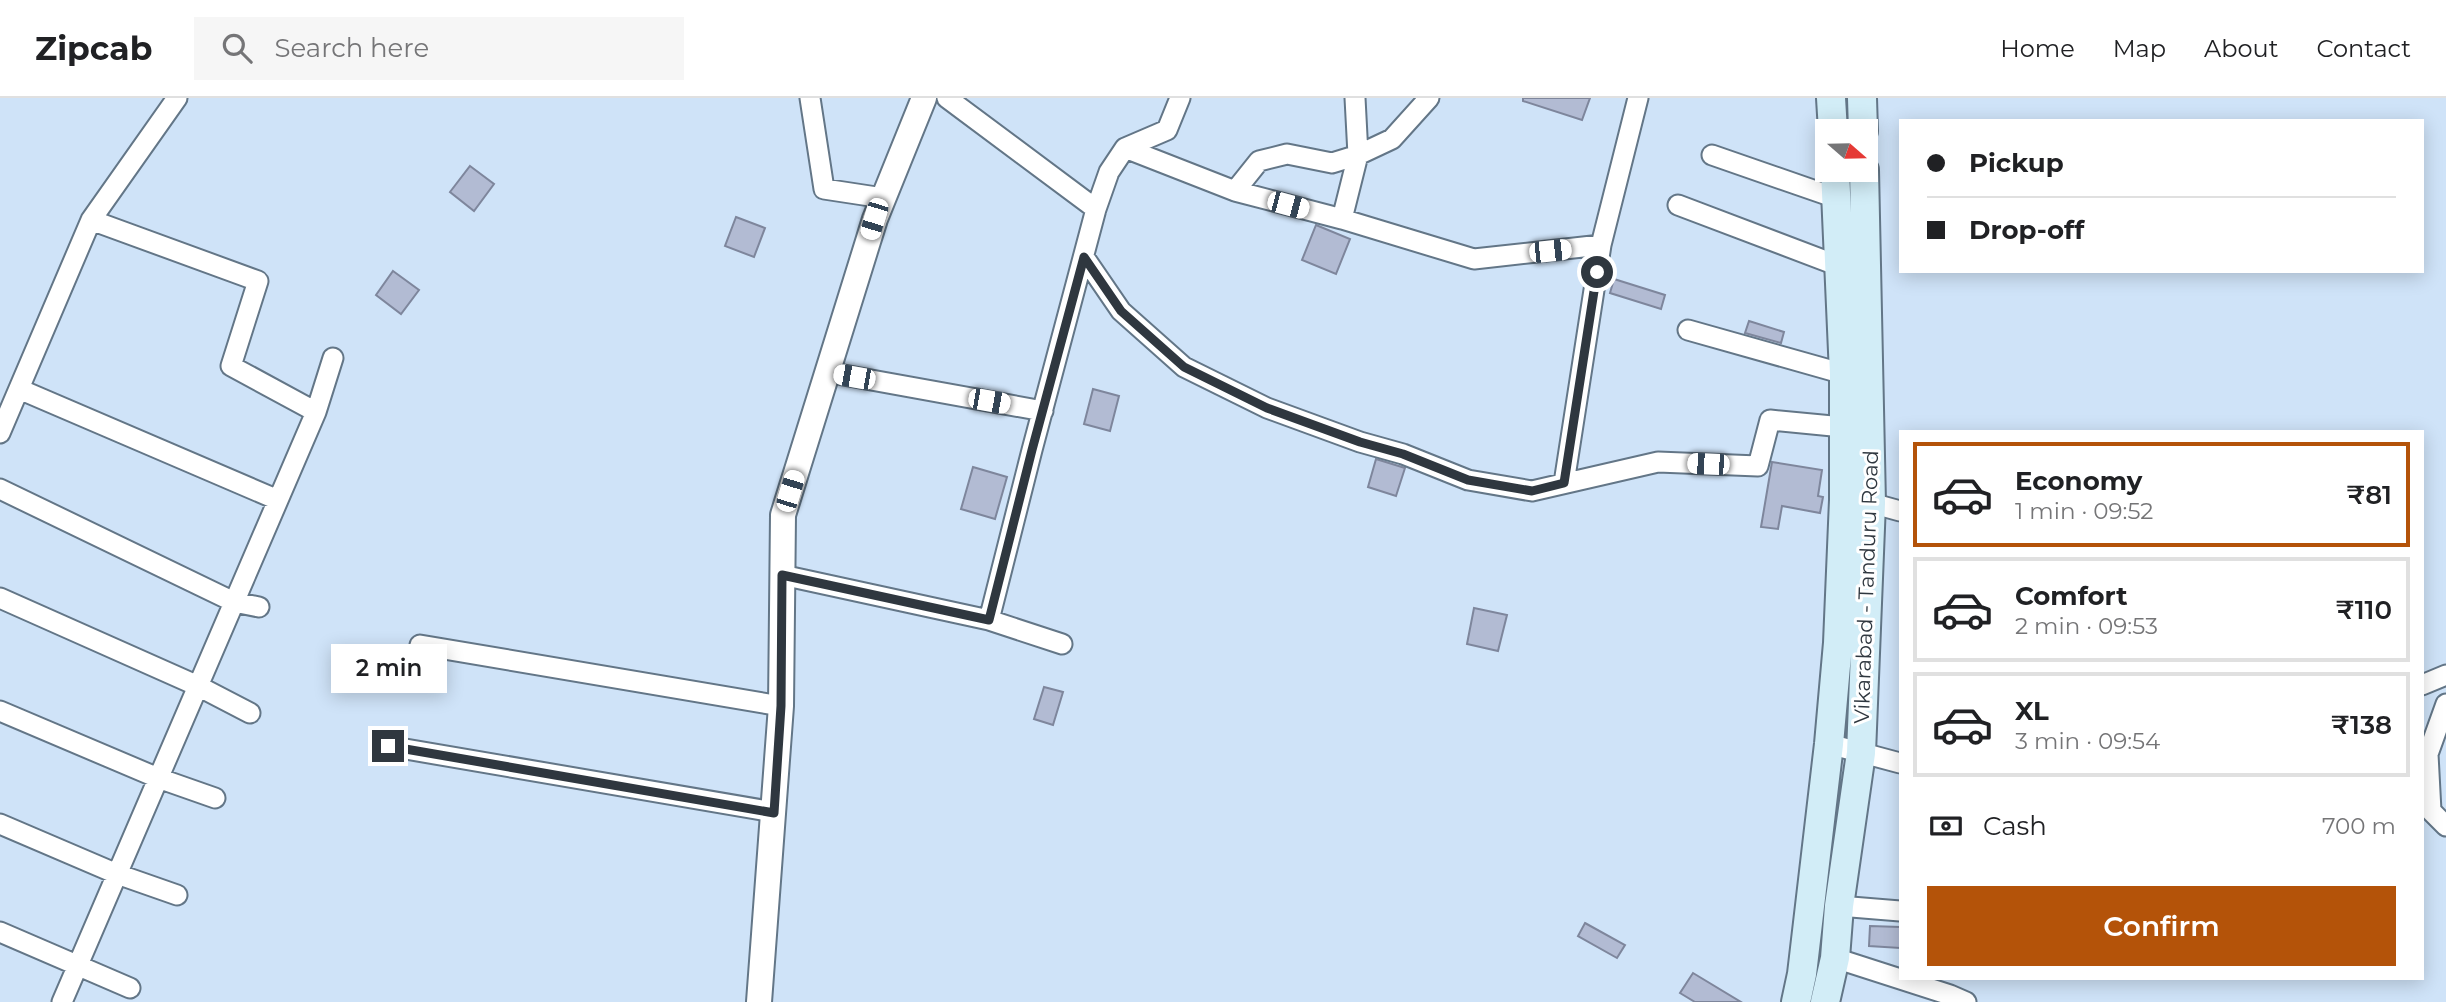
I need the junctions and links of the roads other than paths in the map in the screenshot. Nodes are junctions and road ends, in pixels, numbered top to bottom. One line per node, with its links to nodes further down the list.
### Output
1 (177, 98): 24 (street)
2 (810, 98): 19 (street)
3 (924, 98): 19 (street)
4 (947, 98): 22 (street)
5 (1180, 98): 13 (street)
6 (1355, 98): 14 (street)
7 (1429, 98): 14 (street)
8 (1637, 98): 25 (street)
9 (1831, 98): 11 (main road)
10 (1862, 98): 12 (main road)
11 (1832, 119)
12 (1863, 119)
13 (1125, 148): 18 (street); 22 (street)
14 (1358, 155): 18 (street); 23 (street)
15 (1712, 155): 20 (street)
16 (1835, 182): 20 (main road, Vikarabad - Tanduru Road)
17 (1864, 182): 40 (main road, Vikarabad - Tanduru Road)
18 (1235, 191): 23 (street)
19 (883, 198): 30 (street)
20 (1836, 198): 27 (main road, Vikarabad - Tanduru Road)
21 (1678, 205): 27 (street)
22 (1096, 209): 26 (street)
23 (1342, 219): 25 (street)
24 (92, 220): 32 (street); 34 (street)
25 (1601, 245): 37 (street)
26 (1084, 257): 33 (street); 37 (street)
27 (1839, 266): 31 (main road, Vikarabad - Tanduru Road)
28 (1688, 331): 31 (street)
29 (333, 358): 34 (street)
30 (827, 372): 33 (street); 42 (street)
31 (1844, 374): 35 (main road, Vikarabad - Tanduru Road)
32 (19, 388): 36 (street); 39 (street)
33 (1043, 411): 46 (street)
34 (316, 412): 39 (street)
35 (1843, 427): 37 (street); 56 (main road, Vikarabad - Tanduru Road)
36 (0, 433)
37 (1564, 483)
38 (0, 489): 44 (street)
39 (278, 500): 44 (street)
40 (1871, 503): 41 (street); 58 (main road, Vikarabad - Tanduru Road)
41 (1899, 511)
42 (782, 575): 46 (street); 53 (street)
43 (0, 598): 51 (street)
44 (234, 602): 45 (street); 51 (street)
45 (259, 607)
46 (989, 620): 47 (street)
47 (1062, 644)
48 (420, 645): 53 (street)
49 (2446, 676): 50 (street)
50 (2424, 684)
51 (198, 686): 55 (street); 60 (street)
52 (2446, 704): 64 (street)
53 (781, 706): 62 (street)
54 (0, 711): 60 (street)
55 (250, 713)
56 (1829, 744): 58 (street); 77 (main road, Vikarabad - Tanduru Road)
57 (388, 746): 62 (street)
58 (1861, 753): 59 (street); 67 (main road, Vikarabad - Tanduru Road)
59 (1899, 763)
60 (158, 778): 61 (street); 65 (street)
61 (215, 798)
62 (774, 813): 76 (street)
63 (0, 824): 65 (street)
64 (2446, 826)
65 (117, 874): 66 (street); 71 (street)
66 (177, 895)
67 (1839, 906): 68 (street); 70 (main road, Vikarabad - Tanduru Road)
68 (1899, 911)
69 (0, 932): 71 (street)
70 (1835, 958): 72 (street); 78 (main road, Vikarabad - Tanduru Road)
71 (78, 964): 74 (street); 75 (street)
72 (1899, 979)
73 (1903, 980): 79 (street)
74 (130, 988)
75 (62, 1002)
76 (759, 1002)
77 (1797, 1002)
78 (1825, 1002)
79 (1966, 1002)

